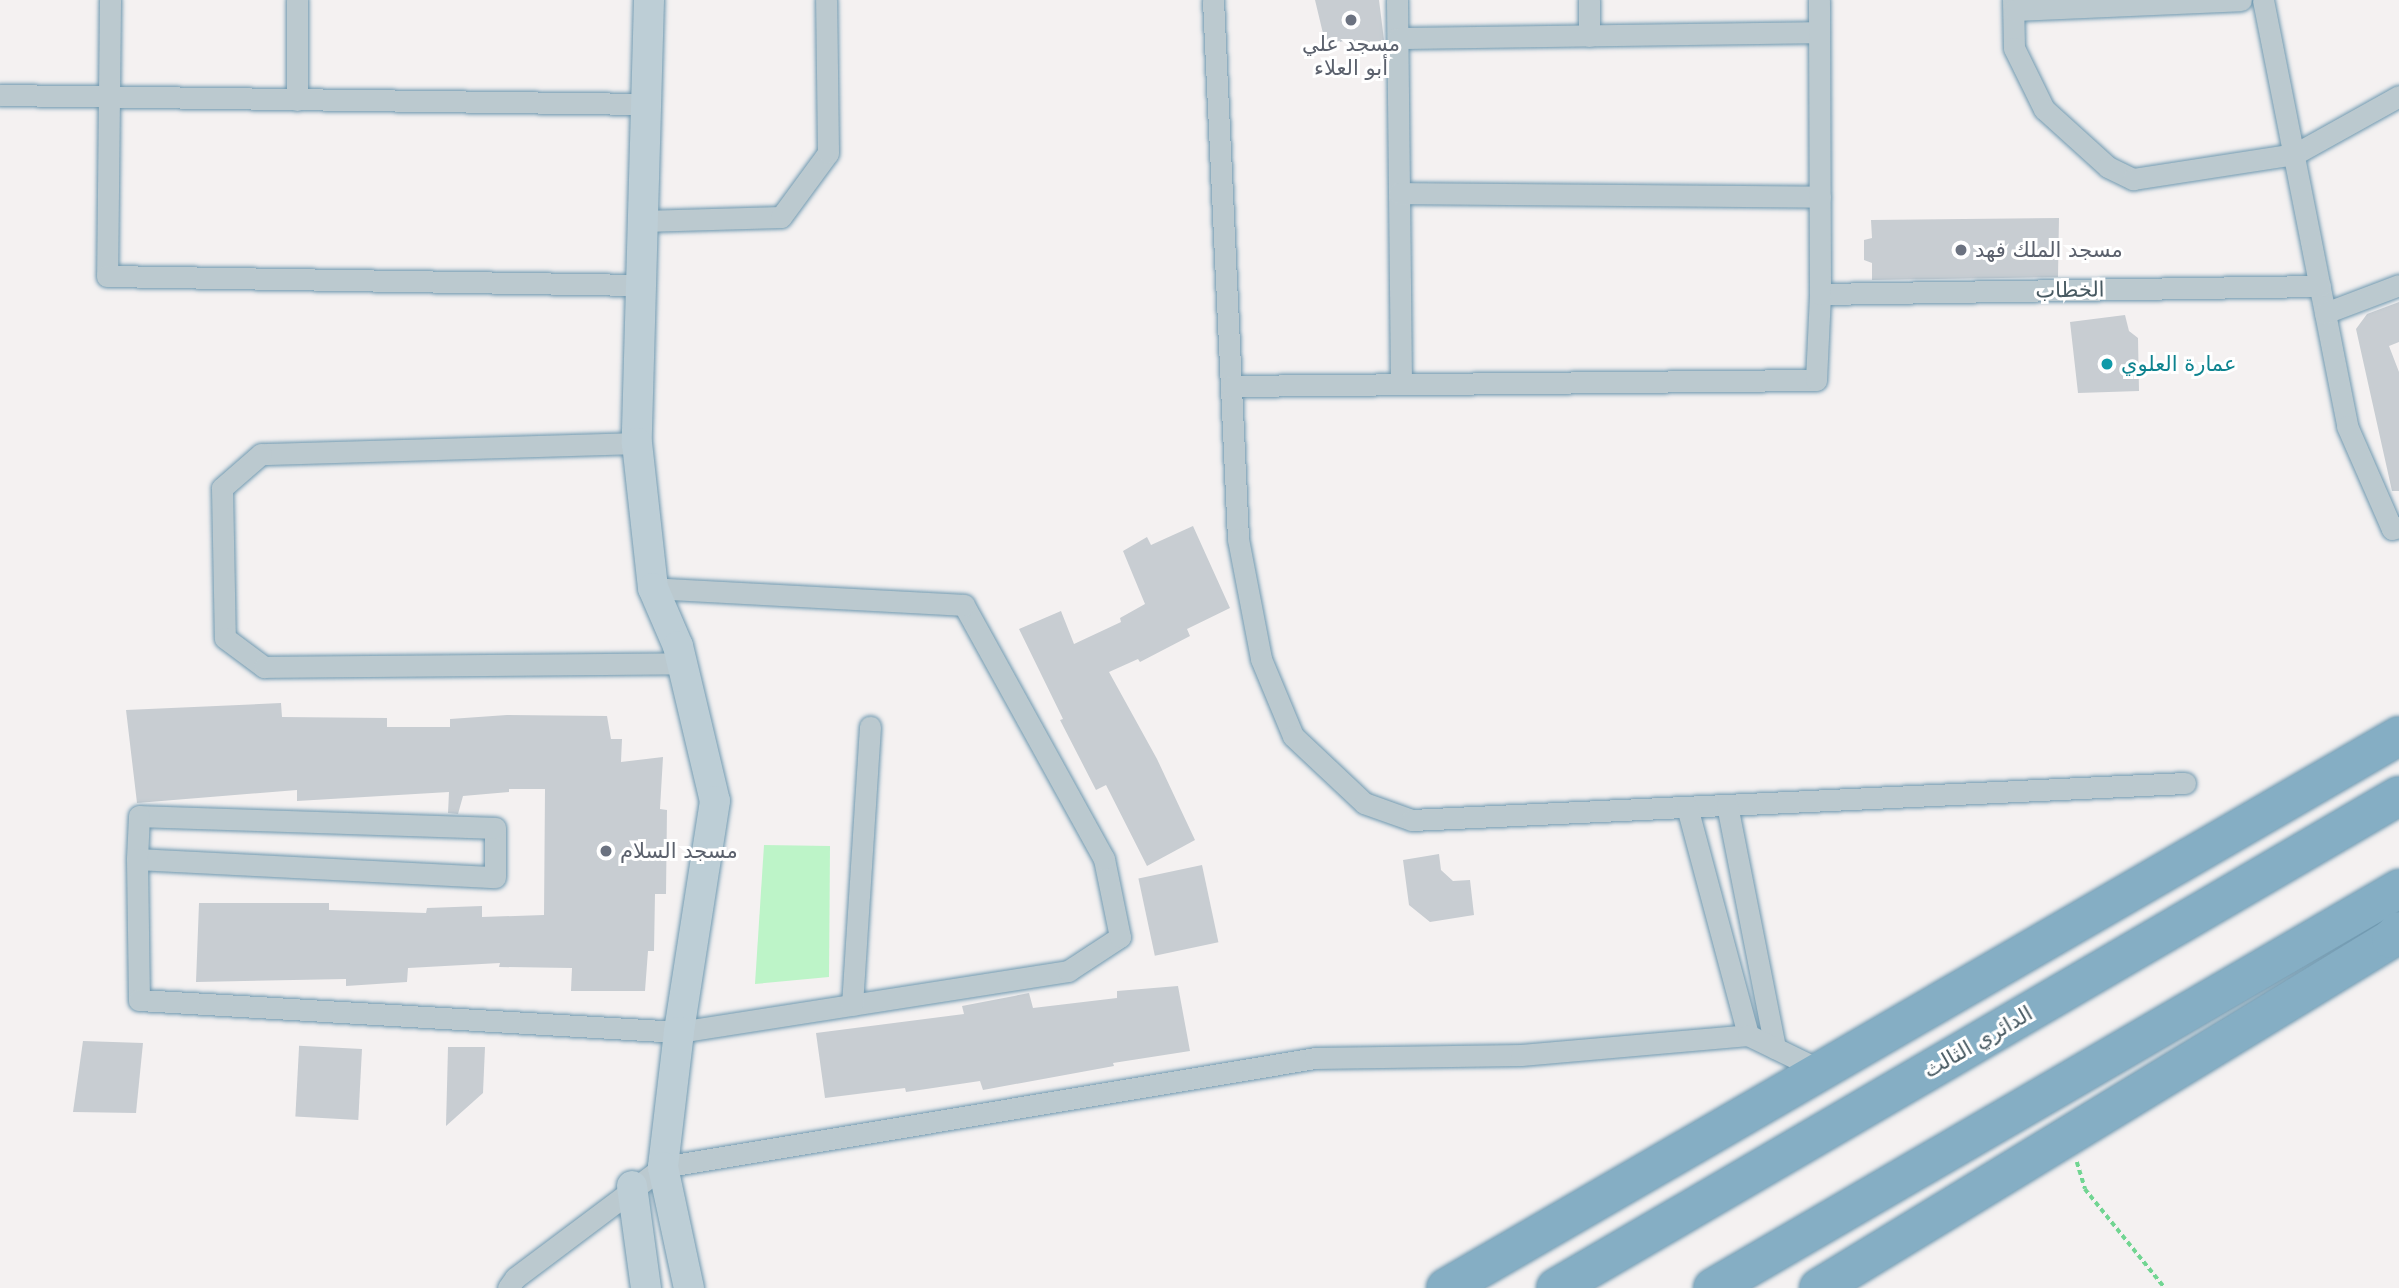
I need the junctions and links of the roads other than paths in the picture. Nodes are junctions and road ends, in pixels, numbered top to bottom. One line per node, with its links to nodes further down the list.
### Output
1 (110, 0): 17 (street)
2 (297, 0): 18 (street)
3 (649, 0): 19 (street)
4 (826, 0): 23 (street)
5 (1213, 0): 30 (street)
6 (1397, 0): 14 (street)
7 (1589, 0): 13 (street)
8 (1819, 0): 12 (street)
9 (2241, 0): 11 (street)
10 (2263, 0): 20 (street)
11 (2013, 5): 20 (street)
12 (1819, 32): 13 (street); 22 (street)
13 (1589, 36): 14 (street)
14 (1398, 38): 21 (street)
15 (0, 95): 17 (street)
16 (2399, 96): 20 (street)
17 (110, 97): 18 (street); 24 (street)
18 (297, 100): 19 (street)
19 (646, 104): 23 (street)
20 (2295, 154): 26 (street)
21 (1399, 193): 22 (street); 29 (street)
22 (1820, 197): 27 (street)
23 (643, 221): 24 (street)
24 (641, 285): 31 (street)
25 (2399, 285): 28 (street)
26 (2320, 286): 27 (street, الخطاب); 28 (street)
27 (1820, 294): 29 (street)
28 (2325, 313): 32 (street)
29 (1401, 384): 30 (street)
30 (1231, 386): 41 (street)
31 (637, 443): 33 (street); 34 (street)
32 (2399, 527)
33 (653, 588): 34 (street); 46 (street)
34 (681, 663): 47 (street)
35 (870, 727): 46 (street)
36 (2399, 736): 50 (highway)
37 (2399, 764): 42 (highway)
38 (2185, 783): 40 (street)
39 (2399, 796): 42 (highway, الدائري الثالث)
40 (1727, 805): 41 (street); 49 (street)
41 (1687, 807): 48 (street)
42 (2301, 853): 59 (highway, الدائري الثالث)
43 (138, 859): 43 (street); 47 (street)
44 (2399, 889): 60 (highway)
45 (2399, 931): 61 (highway)
46 (852, 1005): 47 (street)
47 (679, 1032): 51 (street)
48 (1748, 1035): 49 (street); 51 (street)
49 (1775, 1048): 50 (street)
50 (1822, 1071): 58 (highway)
51 (663, 1167): 52 (street); 53 (street)
52 (632, 1186): 54 (street); 55 (street)
53 (670, 1196): 56 (street); 57 (street)
54 (508, 1288)
55 (646, 1288)
56 (689, 1288)
57 (705, 1288)
58 (1446, 1288)
59 (1556, 1288)
60 (1713, 1288)
61 (1819, 1288)

